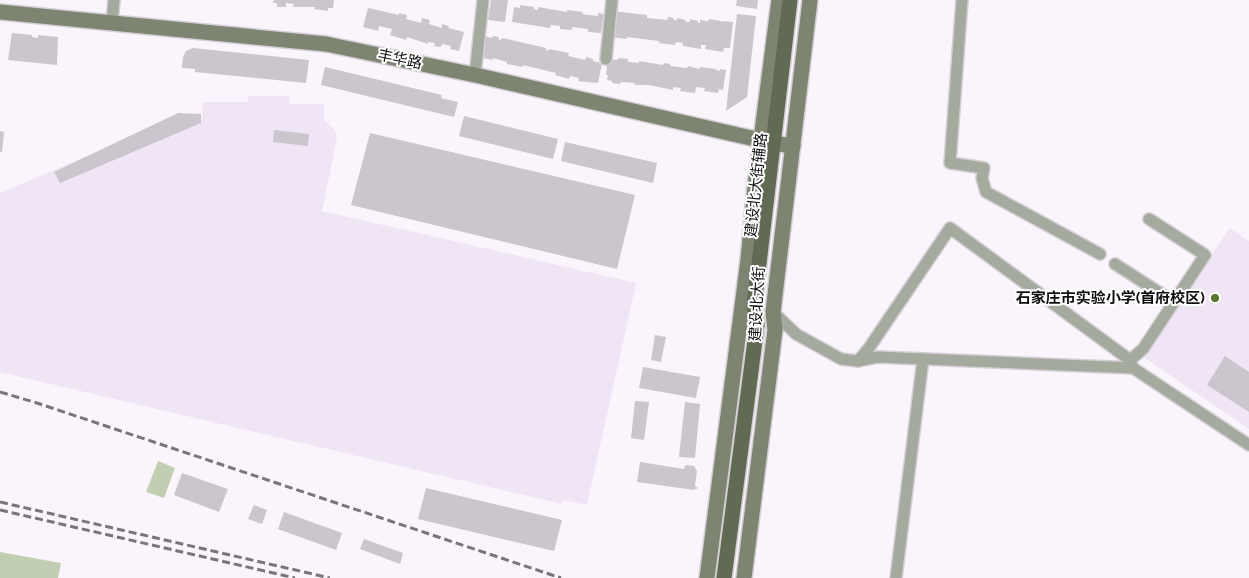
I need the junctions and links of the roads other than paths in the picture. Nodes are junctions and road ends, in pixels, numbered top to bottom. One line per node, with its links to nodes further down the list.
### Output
1 (114, 0): 10 (street)
2 (483, 0): 12 (street)
3 (612, 0): 11 (street)
4 (779, 0): 13 (street, 建设北大街辅路)
5 (790, 0): 13 (main road, 建设北大街)
6 (799, 0): 13 (main road)
7 (810, 0): 13 (street, 建设北大街辅路)
8 (962, 0): 15 (street)
9 (0, 12): 10 (street, 丰华路)
10 (112, 23): 12 (street, 丰华路)
11 (606, 59)
12 (475, 75): 13 (street, 丰华路)
13 (777, 144): 18 (street, 建设北大街辅路); 23 (street, 建设北大街辅路); 24 (main road, 建设北大街)
14 (1149, 219): 17 (street)
15 (1100, 254)
16 (1115, 264): 17 (street)
17 (1174, 302): 21 (street)
18 (773, 312): 20 (street); 25 (street, 建设北大街辅路)
19 (924, 359): 20 (street); 21 (street); 26 (street)
20 (858, 361): 21 (street)
21 (1132, 364): 22 (street)
22 (1249, 445)
23 (707, 578)
24 (724, 578)
25 (744, 578)
26 (896, 578)

